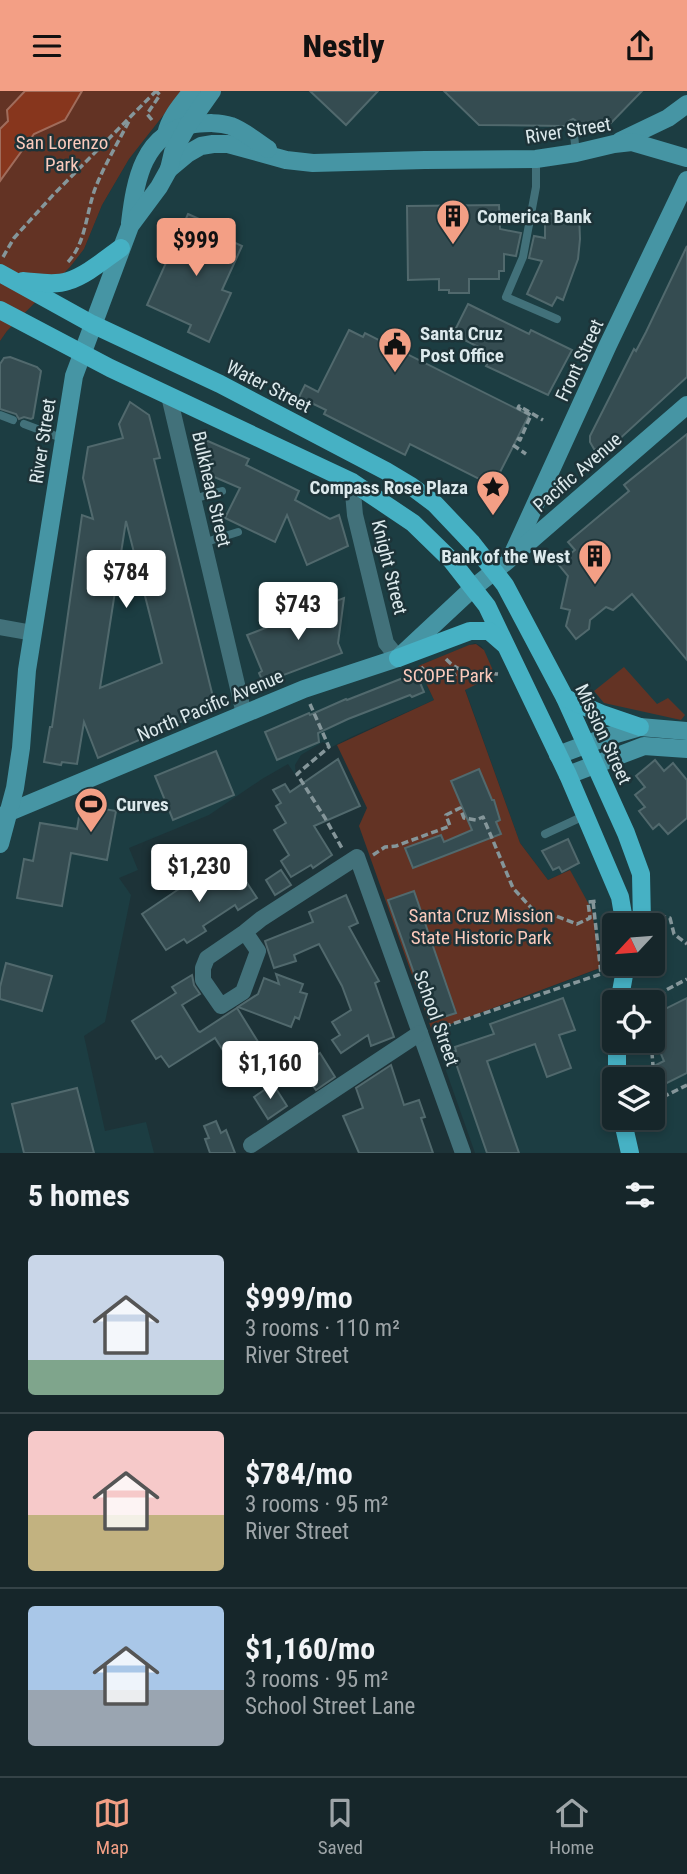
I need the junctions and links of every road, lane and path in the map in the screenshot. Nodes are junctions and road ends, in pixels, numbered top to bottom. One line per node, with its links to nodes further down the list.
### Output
1 (156, 91): 5 (path)
2 (192, 91): 9 (main road)
3 (214, 91): 6 (main road); 8 (main road)
4 (687, 104): 10 (main road)
5 (132, 114): 19 (path); 20 (path)
6 (188, 125): 8 (main road, River Street); 9 (main road, River Street); 15 (main road, River Street)
7 (573, 126): 11 (lane)
8 (232, 127): 14 (main road, River Street)
9 (166, 134): 17 (main road, River Street)
10 (614, 144): 11 (main road, River Street); 13 (main road, River Street)
11 (576, 153): 12 (main road, River Street)
12 (536, 159): 14 (main road, River Street); 23 (lane)
13 (687, 159)
14 (286, 160): 15 (main road, River Street)
15 (169, 169): 17 (main road, River Street)
16 (687, 180): 41 (main road, Front Street)
17 (130, 226): 18 (main road, River Street)
18 (121, 248): 21 (main road); 24 (main road, River Street)
19 (0, 262)
20 (64, 267)
21 (8, 277): 24 (main road, Water Street)
22 (0, 310): 25 (main road)
23 (557, 319)
24 (92, 324): 25 (main road, River Street); 42 (main road, Water Street)
25 (82, 353): 26 (main road); 32 (main road, River Street)
26 (169, 396): 36 (main road); 38 (street, Bulkhead Street)
27 (687, 405): 41 (main road, Pacific Avenue)
28 (0, 415): 29 (lane)
29 (13, 420)
30 (543, 420): 33 (path)
31 (24, 424): 32 (lane)
32 (64, 439): 45 (main road, River Street)
33 (517, 439)
34 (513, 445): 35 (path)
35 (526, 454)
36 (352, 482): 43 (main road); 48 (street, Knight Street)
37 (222, 491): 38 (lane)
38 (193, 499): 40 (street, Bulkhead Street)
39 (238, 532): 40 (lane)
40 (203, 543): 54 (street, Bulkhead Street)
41 (511, 557): 42 (main road, Pacific Avenue)
42 (494, 571): 43 (main road, North Pacific Avenue); 52 (main road, Mission Street)
43 (473, 588): 46 (main road); 48 (main road, North Pacific Avenue)
44 (0, 627): 45 (street)
45 (33, 633): 62 (main road, River Street)
46 (507, 646): 48 (main road); 59 (main road)
47 (444, 657): 50 (path)
48 (398, 658): 54 (main road, North Pacific Avenue)
49 (421, 667): 50 (path)
50 (462, 671): 51 (path)
51 (498, 674)
52 (565, 698): 55 (main road); 57 (main road, Mission Street)
53 (312, 710): 66 (path)
54 (243, 714): 62 (main road, North Pacific Avenue)
55 (640, 727): 56 (main road); 57 (main road)
56 (687, 731)
57 (586, 744): 59 (main road); 60 (main road, Mission Street)
58 (687, 749): 60 (main road)
59 (558, 755): 61 (main road)
60 (595, 765): 61 (main road); 70 (main road, Mission Street)
61 (568, 775): 63 (main road)
62 (4, 815): 65 (main road, River Street)
63 (586, 815): 64 (lane); 69 (main road)
64 (545, 834)
65 (0, 844)
66 (357, 857): 67 (path); 72 (street); 76 (street, School Street)
67 (593, 901): 68 (path); 76 (path)
68 (599, 901)
69 (623, 913)
70 (642, 913)
71 (665, 917): 73 (path)
72 (245, 932)
73 (687, 944)
74 (687, 979): 75 (path)
75 (665, 991)
76 (426, 1032): 80 (street); 81 (street, School Street)
77 (687, 1084): 78 (path)
78 (665, 1095)
79 (625, 1130): 82 (main road)
80 (251, 1145)
81 (463, 1153)
82 (630, 1153)

